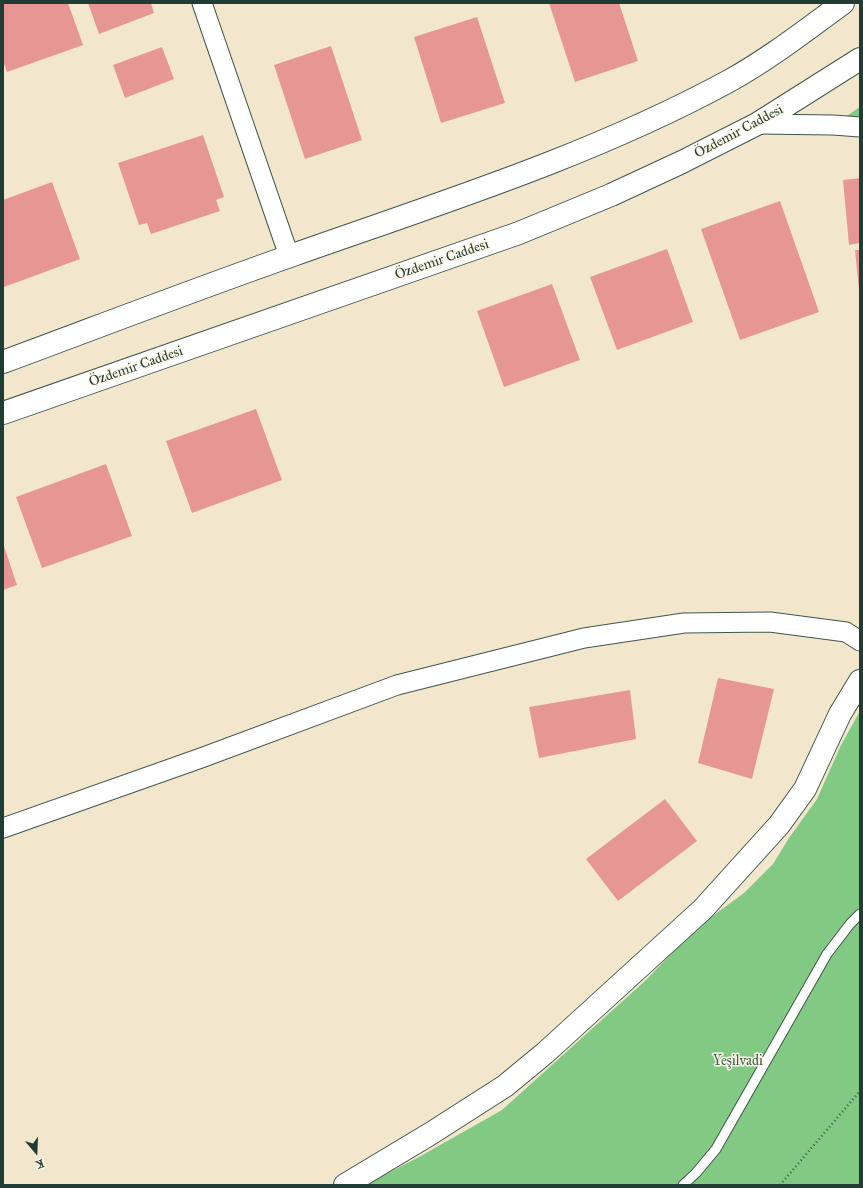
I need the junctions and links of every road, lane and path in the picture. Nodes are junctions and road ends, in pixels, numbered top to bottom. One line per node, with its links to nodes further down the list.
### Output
1 (202, 3): 6 (street)
2 (843, 3): 6 (main road)
3 (860, 59): 4 (main road, Özdemir Caddesi)
4 (757, 124): 5 (street); 8 (main road, Özdemir Caddesi)
5 (860, 127)
6 (289, 256): 7 (main road)
7 (3, 362)
8 (3, 413)
9 (860, 641): 11 (street)
10 (860, 681): 14 (main road)
11 (3, 828)
12 (860, 914): 15 (lane)
13 (860, 1091): 16 (path)
14 (345, 1185)
15 (682, 1185)
16 (780, 1185)

